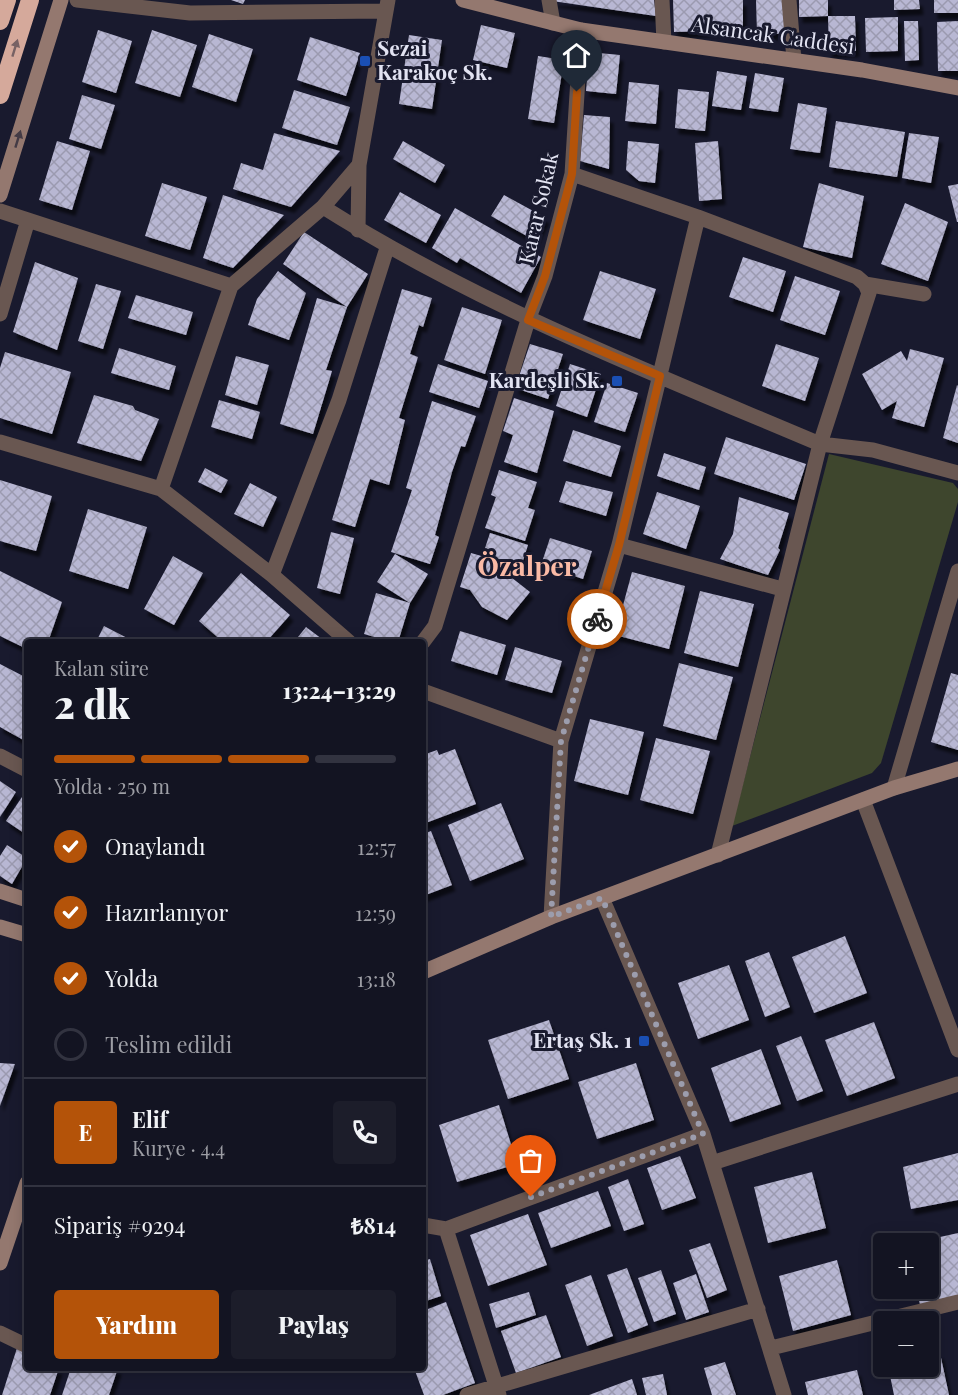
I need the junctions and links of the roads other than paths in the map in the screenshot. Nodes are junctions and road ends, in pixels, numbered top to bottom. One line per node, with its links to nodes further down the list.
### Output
1 (7, 0): 10 (highway)
2 (30, 0): 16 (highway, one-way to 2)
3 (61, 0): 19 (street, one-way to 3)
4 (77, 0): 9 (street)
5 (463, 0): 11 (street, Alsancak Caddesi)
6 (549, 0): 11 (street)
7 (662, 0): 13 (street)
8 (789, 0): 14 (street)
9 (387, 6): 17 (street)
10 (0, 21)
11 (553, 23): 12 (street, Alsancak Caddesi)
12 (581, 30): 13 (street, Alsancak Caddesi); 18 (street, Karar Sokak)
13 (664, 42): 14 (street, Alsancak Caddesi)
14 (794, 60): 15 (street, Alsancak Caddesi)
15 (958, 88)
16 (0, 95)
17 (359, 165): 20 (street); 24 (street)
18 (572, 174): 22 (street); 30 (street, Karar Sokak)
19 (0, 195)
20 (323, 207): 24 (street); 27 (street)
21 (0, 211): 23 (street)
22 (698, 217): 26 (street); 31 (street)
23 (28, 220): 27 (street); 29 (street)
24 (358, 230): 25 (street)
25 (387, 248): 30 (street); 38 (street)
26 (865, 284): 28 (street); 33 (street)
27 (231, 286): 35 (street)
28 (924, 294)
29 (0, 314)
30 (528, 320): 31 (street); 41 (street, Karar Sokak)
31 (660, 376): 33 (street); 36 (street)
32 (0, 442): 35 (street)
33 (820, 444): 34 (street); 39 (street)
34 (958, 473)
35 (161, 489): 38 (street)
36 (619, 545): 39 (street); 43 (street)
37 (958, 571): 47 (street)
38 (272, 575): 40 (street)
39 (782, 589): 49 (street)
40 (346, 639)
41 (425, 639)
42 (426, 693): 43 (street)
43 (561, 741): 53 (street)
44 (0, 756): 45 (street)
45 (24, 768)
46 (958, 769): 47 (street)
47 (894, 788): 48 (street)
48 (863, 800): 49 (street); 57 (street)
49 (718, 855): 51 (street)
50 (0, 891): 52 (street)
51 (602, 898): 53 (street); 59 (street)
52 (24, 899)
53 (551, 917): 56 (street)
54 (0, 927): 55 (street)
55 (24, 934)
56 (426, 971)
57 (958, 1050)
58 (958, 1084): 60 (street)
59 (703, 1134): 60 (street); 63 (street)
60 (712, 1163): 66 (street)
61 (24, 1192): 64 (street)
62 (426, 1226): 63 (street)
63 (446, 1229): 70 (street)
64 (0, 1263)
65 (958, 1302): 69 (street)
66 (758, 1309): 69 (street); 70 (street)
67 (0, 1333): 68 (street)
68 (24, 1345)
69 (771, 1348): 72 (street)
70 (498, 1390): 71 (street)
71 (467, 1395)
72 (784, 1395)

